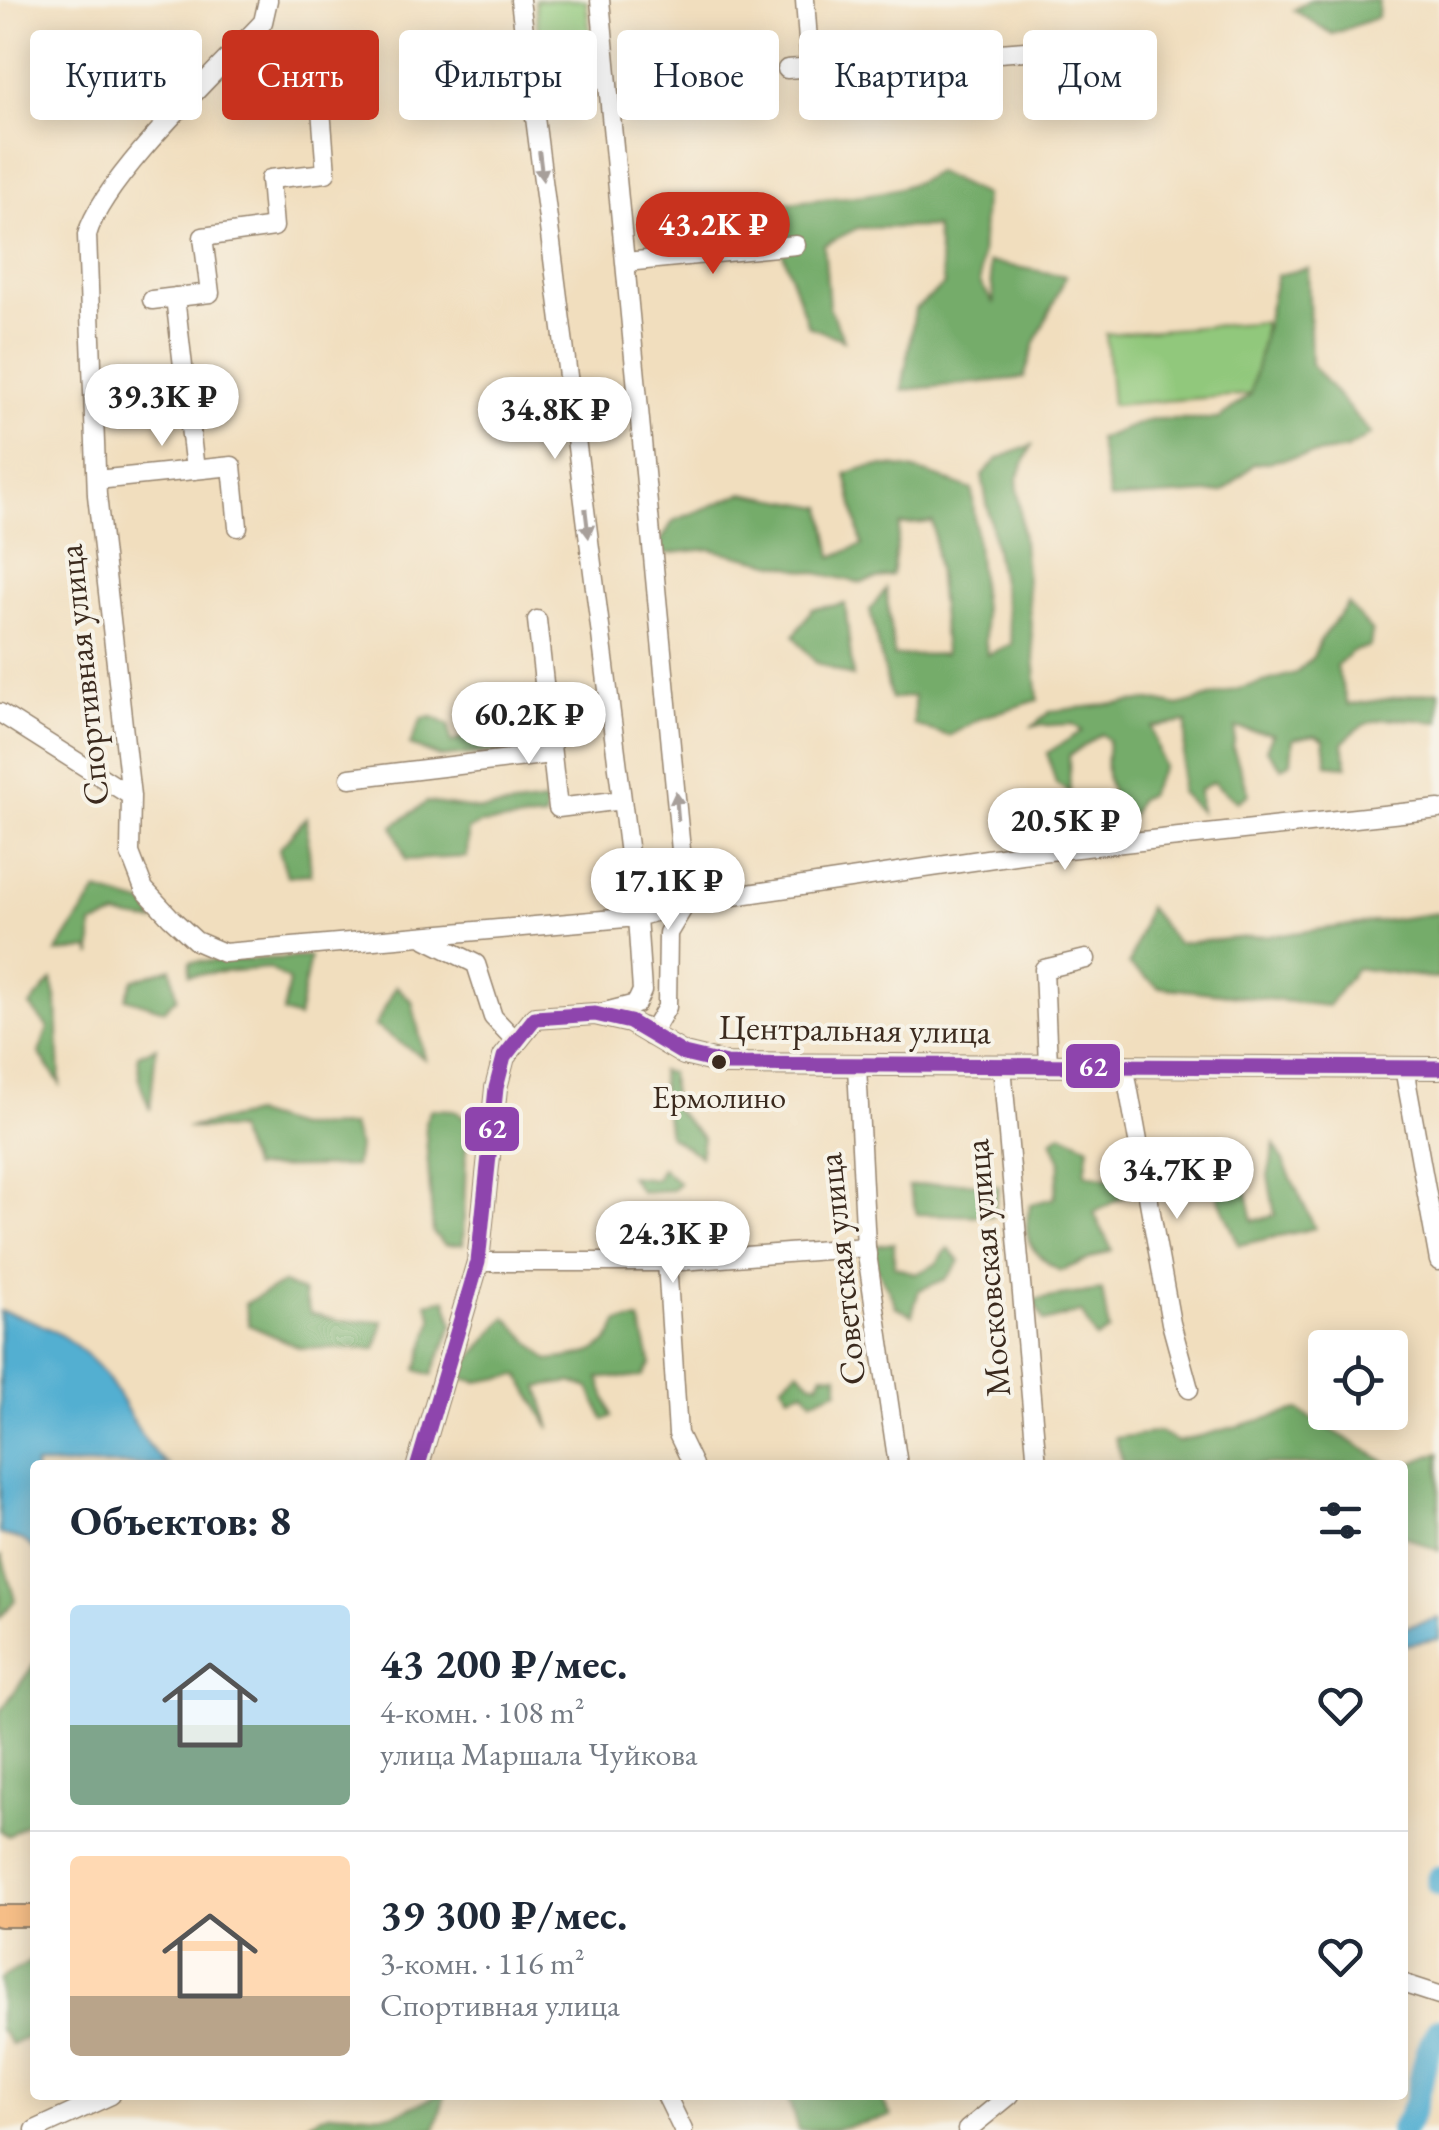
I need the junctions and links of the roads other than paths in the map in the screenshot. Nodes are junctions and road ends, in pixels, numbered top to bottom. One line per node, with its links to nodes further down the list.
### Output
1 (268, 0): 18 (street, Спортивная улица)
2 (520, 0): 5 (street)
3 (600, 0): 9 (street)
4 (805, 0): 6 (street)
5 (524, 30)
6 (807, 30)
7 (799, 69): 8 (street)
8 (787, 70)
9 (608, 78): 10 (street); 14 (street)
10 (597, 79)
11 (322, 120): 15 (street)
12 (536, 120): 25 (street, one-way to 25)
13 (796, 245): 14 (street)
14 (626, 262): 27 (street, one-way to 14)
15 (175, 297): 16 (street); 17 (street)
16 (152, 300)
17 (194, 470): 18 (street); 19 (street)
18 (97, 480): 24 (street, Спортивная улица)
19 (238, 527)
20 (537, 620): 22 (street)
21 (0, 713): 24 (street)
22 (551, 754): 23 (street); 25 (street)
23 (350, 778)
24 (130, 796): 29 (street, Спортивная улица)
25 (622, 800): 28 (street)
26 (1439, 809): 27 (street, Спортивная улица)
27 (686, 904): 28 (street, Спортивная улица); 32 (street)
28 (637, 917): 29 (street, Спортивная улица); 31 (street)
29 (420, 937): 35 (street)
30 (1086, 959): 38 (street)
31 (636, 1004): 33 (street); 34 (street)
32 (666, 1007): 34 (street); 36 (street)
33 (595, 1014): 34 (main road, Центральная улица); 35 (main road, Центральная улица)
34 (650, 1036): 36 (main road, Центральная улица)
35 (510, 1048): 44 (main road)
36 (684, 1054): 39 (main road, Центральная улица)
37 (1124, 1064): 38 (main road, Центральная улица); 41 (main road, Центральная улица); 47 (street)
38 (1048, 1065): 40 (main road, Центральная улица)
39 (856, 1066): 40 (main road, Центральная улица); 43 (street, Советская улица)
40 (1002, 1066): 51 (street, Московская улица)
41 (1404, 1068): 42 (main road, Центральная улица); 46 (street)
42 (1439, 1068)
43 (866, 1247): 45 (street); 50 (street, Советская улица)
44 (478, 1262): 45 (street); 48 (main road)
45 (667, 1262): 49 (street)
46 (1439, 1262)
47 (1189, 1389)
48 (419, 1460)
49 (691, 1460)
50 (897, 1460)
51 (1037, 1460)
52 (0, 1904): 53 (street)
53 (18, 1916)
54 (1408, 1985): 55 (street)
55 (1439, 1995)
56 (102, 2100): 59 (street)
57 (668, 2100): 61 (street)
58 (1004, 2100): 62 (street)
59 (65, 2124): 60 (street)
60 (35, 2130)
61 (683, 2130)
62 (968, 2130)

